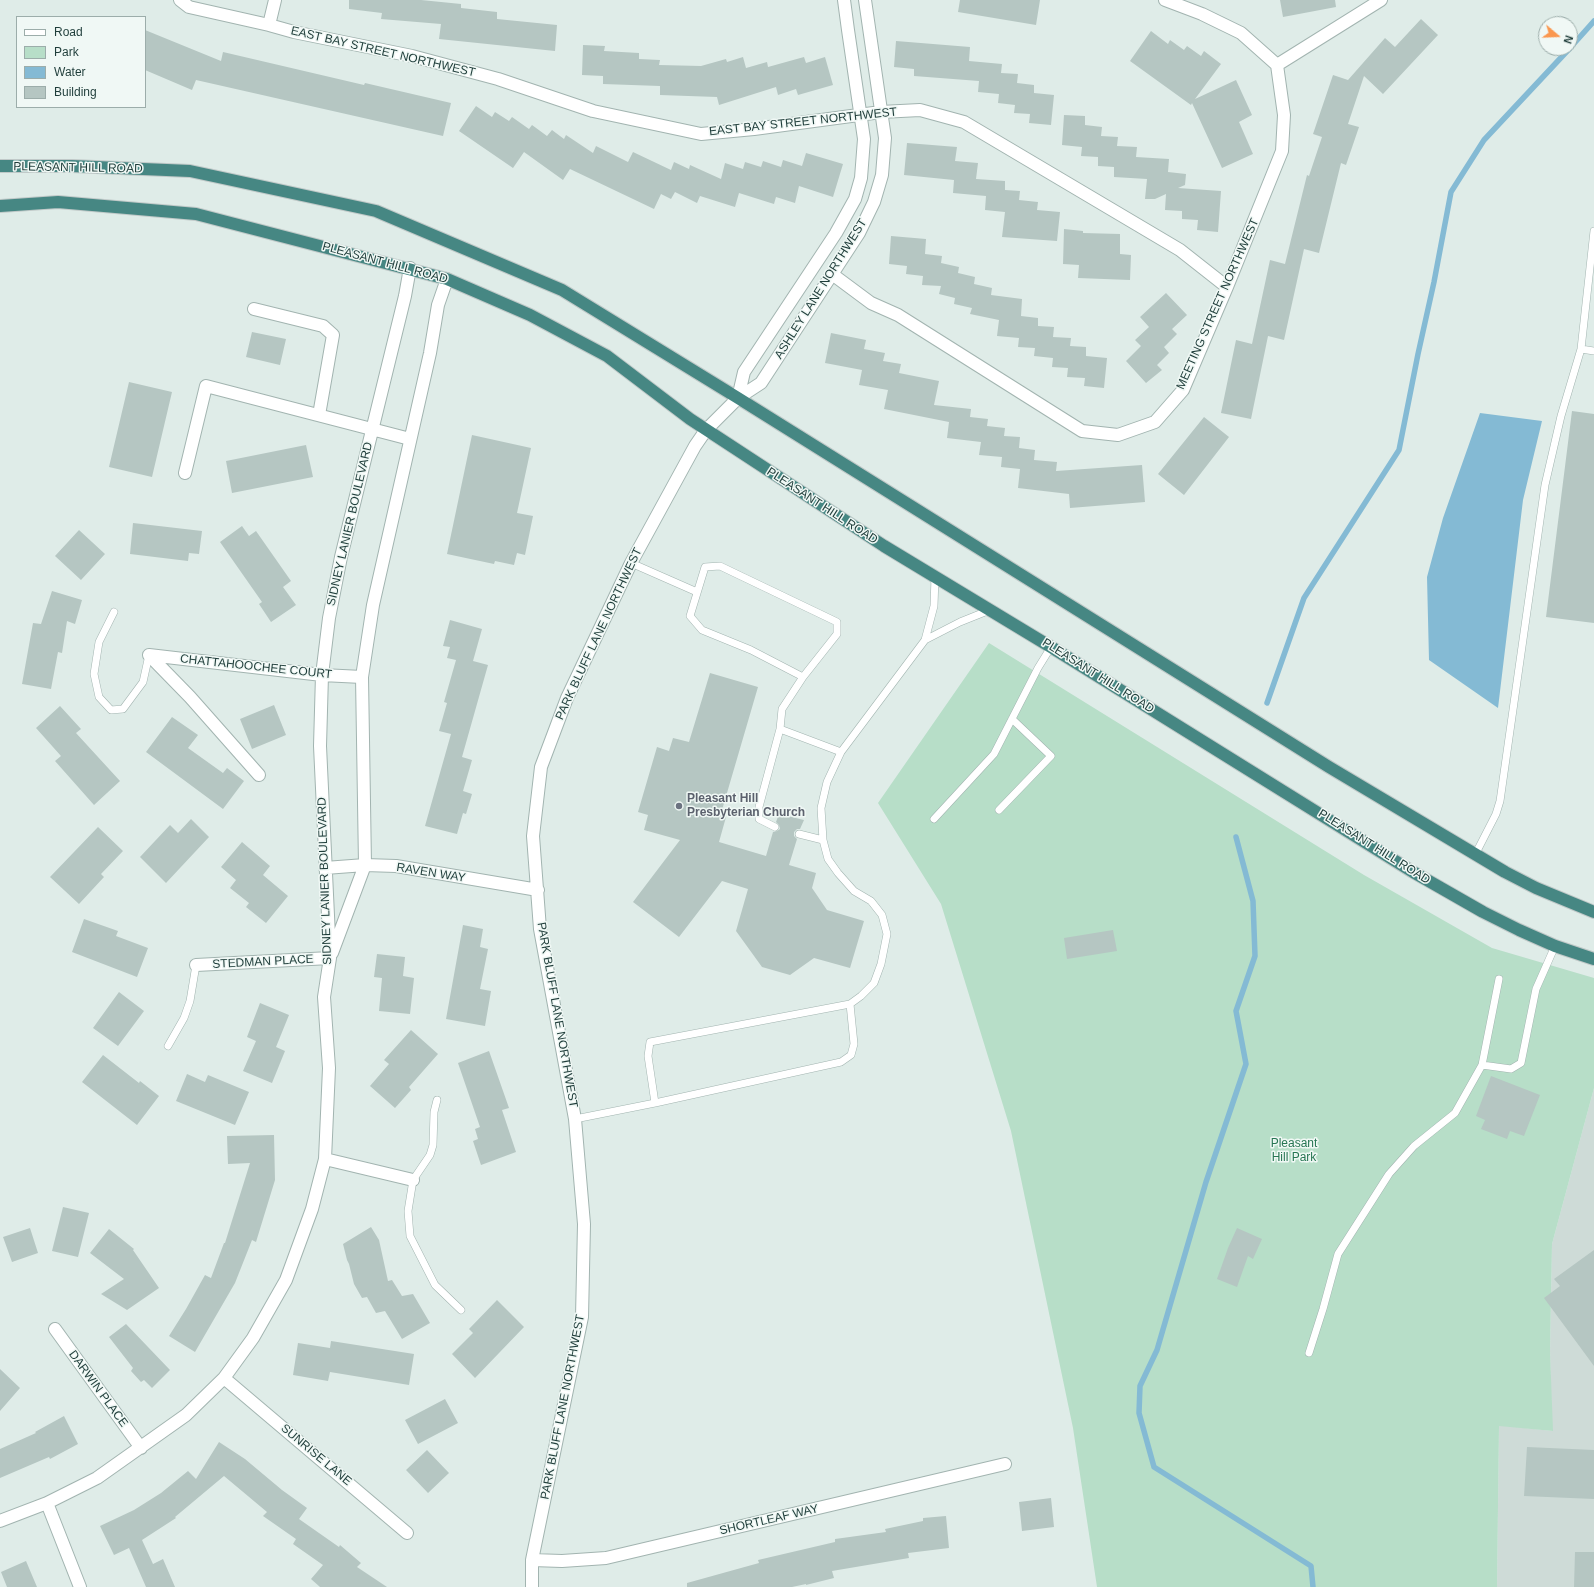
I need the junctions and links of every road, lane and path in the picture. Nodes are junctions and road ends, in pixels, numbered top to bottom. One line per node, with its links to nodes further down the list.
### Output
1 (180, 0): 7 (street, EAST BAY STREET NORTHWEST)
2 (275, 0): 7 (street)
3 (844, 0): 10 (street, ASHLEY LANE NORTHWEST)
4 (865, 0): 9 (street, ASHLEY LANE NORTHWEST)
5 (1165, 0): 8 (street)
6 (1381, 0): 8 (street)
7 (269, 24): 10 (street, EAST BAY STREET NORTHWEST)
8 (1277, 65): 17 (street, MEETING STREET NORTHWEST)
9 (881, 112): 10 (street, EAST BAY STREET NORTHWEST); 15 (street, ASHLEY LANE NORTHWEST); 17 (street, EAST BAY STREET NORTHWEST)
10 (861, 115): 22 (street, ASHLEY LANE NORTHWEST)
11 (0, 166): 22 (highway, PLEASANT HILL ROAD)
12 (0, 206): 14 (highway, PLEASANT HILL ROAD)
13 (1594, 232): 18 (lane)
14 (410, 268): 16 (highway, PLEASANT HILL ROAD); 24 (street, SIDNEY LANIER BOULEVARD)
15 (832, 274): 17 (street, MEETING STREET NORTHWEST); 22 (street, ASHLEY LANE NORTHWEST)
16 (447, 279): 25 (highway, PLEASANT HILL ROAD); 26 (street)
17 (1227, 287)
18 (1590, 296): 20 (lane)
19 (254, 309): 23 (street)
20 (1581, 349): 21 (lane); 48 (lane)
21 (1594, 351)
22 (738, 398): 25 (street, ASHLEY LANE NORTHWEST); 48 (highway, PLEASANT HILL ROAD)
23 (319, 415): 24 (street); 27 (street)
24 (372, 429): 26 (street); 36 (street, SIDNEY LANIER BOULEVARD)
25 (706, 430): 28 (street, PARK BLUFF LANE NORTHWEST); 29 (highway, PLEASANT HILL ROAD)
26 (410, 439): 37 (street)
27 (185, 474)
28 (631, 563): 30 (lane); 51 (street, PARK BLUFF LANE NORTHWEST)
29 (935, 577): 31 (highway, PLEASANT HILL ROAD); 33 (lane)
30 (698, 592): 38 (lane); 38 (lane)
31 (990, 610): 33 (lane); 34 (highway, PLEASANT HILL ROAD)
32 (114, 612): 35 (lane)
33 (925, 640): 41 (lane)
34 (1051, 647): 39 (lane); 53 (highway, PLEASANT HILL ROAD)
35 (149, 655): 36 (street, CHATTAHOOCHEE COURT); 42 (street)
36 (322, 675): 37 (street, CHATTAHOOCHEE COURT); 50 (street, SIDNEY LANIER BOULEVARD)
37 (362, 677): 49 (street)
38 (803, 677): 40 (lane)
39 (1012, 719): 43 (lane); 44 (lane)
40 (780, 729): 41 (lane); 45 (lane)
41 (841, 752): 47 (lane)
42 (259, 775)
43 (999, 810)
44 (934, 819)
45 (774, 827)
46 (798, 834): 47 (lane)
47 (823, 840): 58 (lane)
48 (1475, 855): 52 (highway, PLEASANT HILL ROAD)
49 (365, 865): 50 (street, RAVEN WAY); 51 (street, RAVEN WAY); 54 (street)
50 (324, 868): 54 (street, SIDNEY LANIER BOULEVARD)
51 (538, 890): 63 (street, PARK BLUFF LANE NORTHWEST)
52 (1594, 912)
53 (1555, 946): 55 (highway, PLEASANT HILL ROAD); 60 (lane)
54 (330, 958): 56 (street, STEDMAN PLACE); 64 (street, SIDNEY LANIER BOULEVARD)
55 (1594, 959)
56 (196, 965): 59 (lane)
57 (1499, 979): 60 (lane)
58 (850, 1004): 62 (lane); 62 (lane)
59 (168, 1046)
60 (1482, 1065): 68 (lane)
61 (437, 1100): 65 (lane)
62 (655, 1103): 63 (lane)
63 (575, 1119): 75 (street, PARK BLUFF LANE NORTHWEST)
64 (325, 1159): 65 (street); 69 (street, SIDNEY LANIER BOULEVARD)
65 (413, 1180): 66 (lane)
66 (461, 1310)
67 (55, 1329): 70 (street, DARWIN PLACE)
68 (1309, 1352)
69 (224, 1378): 70 (street, SIDNEY LANIER BOULEVARD); 74 (street, SUNRISE LANE)
70 (141, 1448): 72 (street, SIDNEY LANIER BOULEVARD)
71 (1004, 1464): 75 (street, SHORTLEAF WAY)
72 (47, 1503): 73 (street, SIDNEY LANIER BOULEVARD); 76 (street)
73 (0, 1521)
74 (407, 1533)
75 (532, 1560): 77 (street, PARK BLUFF LANE NORTHWEST)
76 (80, 1587)
77 (532, 1587)

